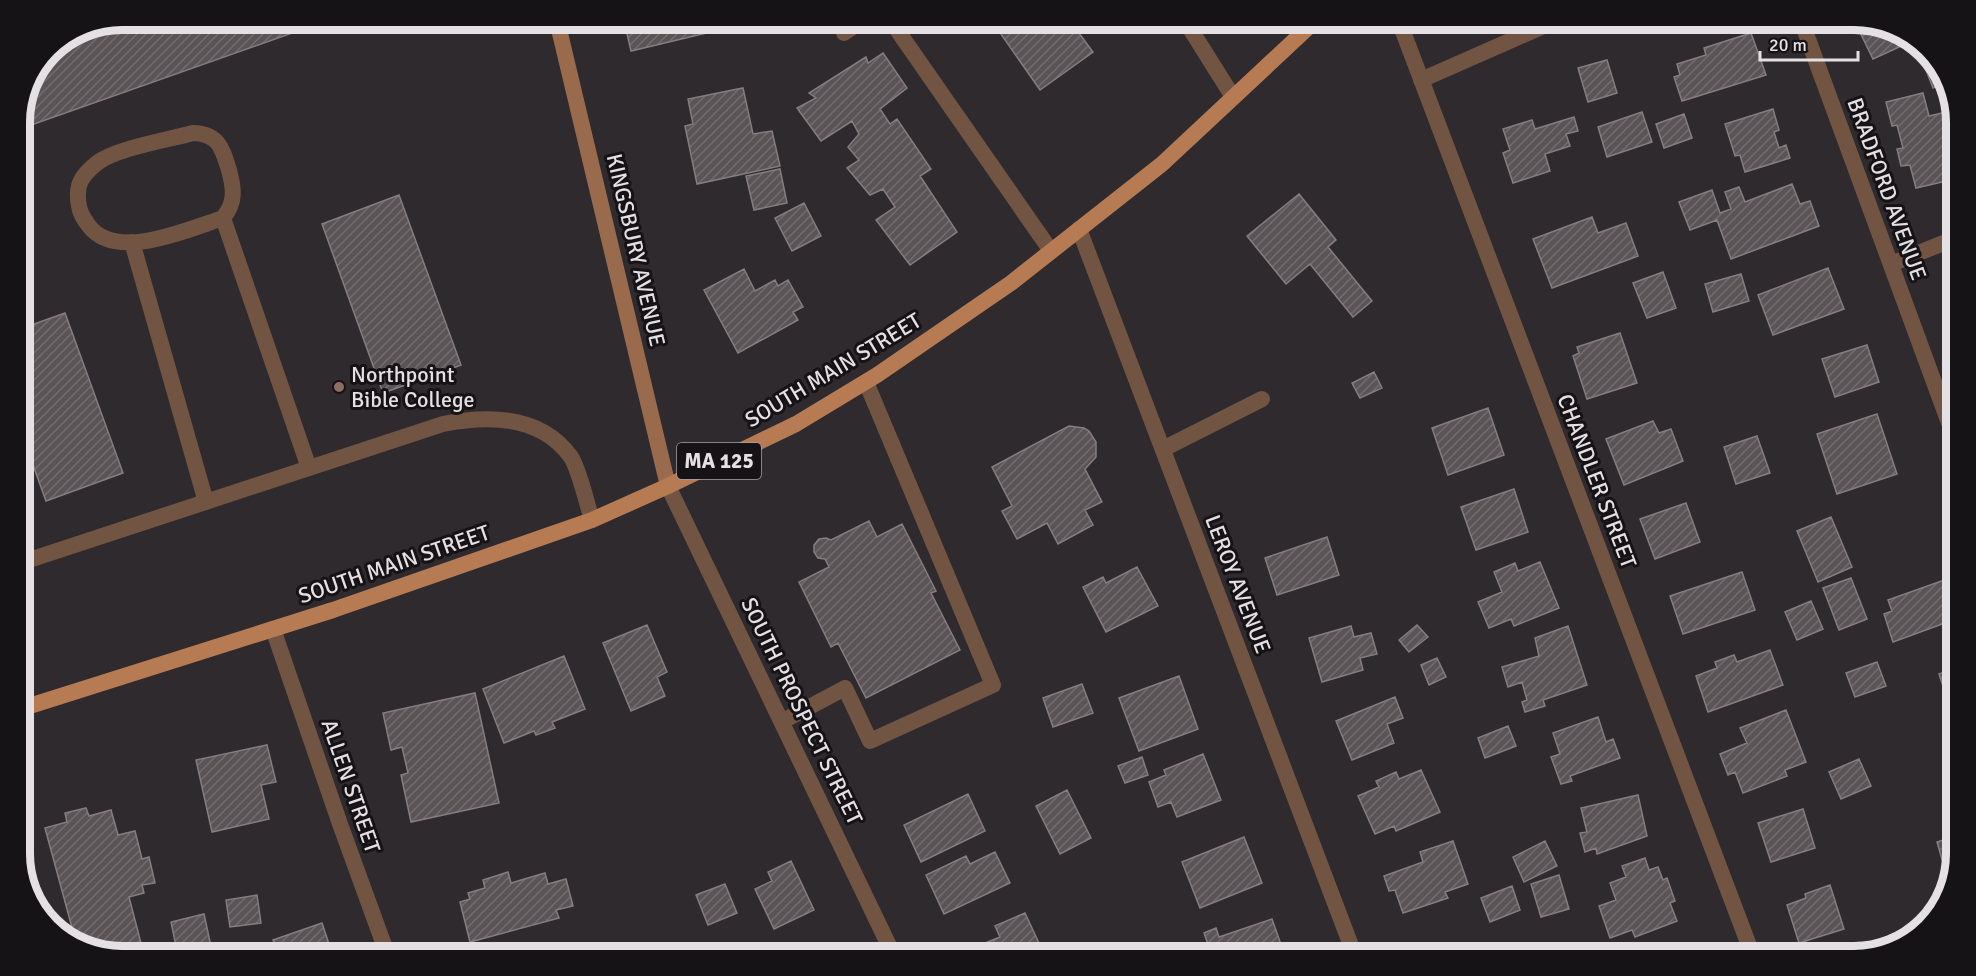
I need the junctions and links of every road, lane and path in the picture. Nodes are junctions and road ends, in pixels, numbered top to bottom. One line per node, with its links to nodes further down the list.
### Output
1 (559, 30): 21 (main road, KINGSBURY AVENUE)
2 (897, 30): 14 (street)
3 (1191, 30): 9 (street)
4 (1305, 30): 9 (main road, SOUTH MAIN STREET / MA 125)
5 (1402, 30): 8 (street, CHANDLER STREET)
6 (1535, 30): 8 (street)
7 (1805, 30): 15 (street, BRADFORD AVENUE)
8 (1421, 80): 31 (street, CHANDLER STREET)
9 (1233, 97): 11 (main road, SOUTH MAIN STREET / MA 125)
10 (223, 218): 12 (street); 12 (street); 20 (street)
11 (1079, 229): 14 (main road, SOUTH MAIN STREET / MA 125); 19 (street, LEROY AVENUE)
12 (132, 242): 22 (street)
13 (1946, 242): 15 (street)
14 (1051, 251): 16 (main road, SOUTH MAIN STREET / MA 125)
15 (1891, 264): 18 (street, BRADFORD AVENUE)
16 (866, 382): 21 (main road, SOUTH MAIN STREET / MA 125); 27 (street)
17 (1262, 399): 19 (street)
18 (1946, 415)
19 (1163, 449): 30 (street, LEROY AVENUE)
20 (309, 468): 22 (street); 23 (street)
21 (668, 486): 23 (main road, SOUTH MAIN STREET / MA 125); 27 (street, SOUTH PROSPECT STREET)
22 (206, 502): 24 (street)
23 (592, 520): 25 (main road, SOUTH MAIN STREET / MA 125)
24 (30, 560)
25 (273, 629): 26 (main road, SOUTH MAIN STREET / MA 125); 28 (street, ALLEN STREET)
26 (30, 706)
27 (783, 721): 29 (street, SOUTH PROSPECT STREET)
28 (384, 946)
29 (889, 946)
30 (1351, 946)
31 (1749, 946)

